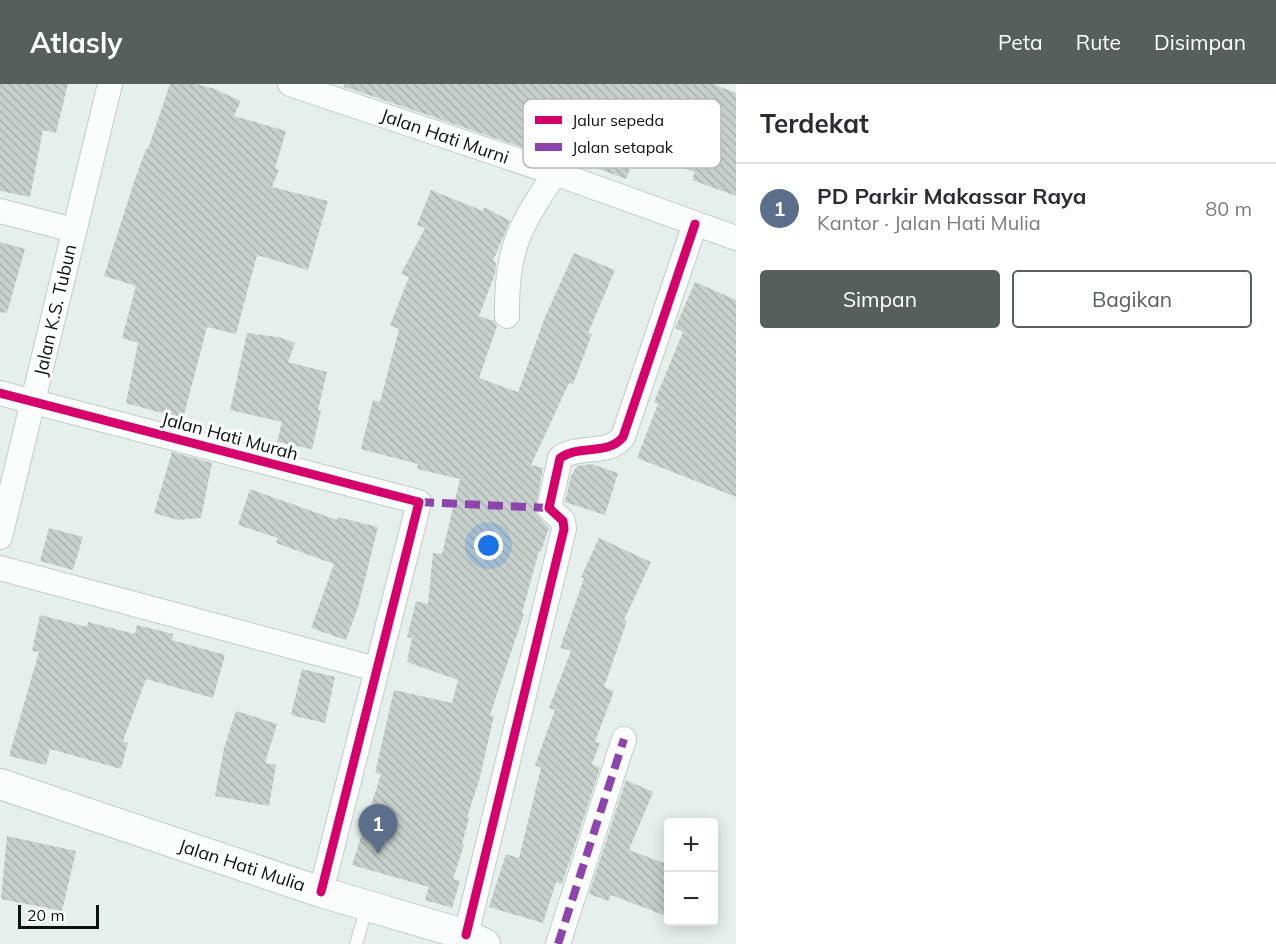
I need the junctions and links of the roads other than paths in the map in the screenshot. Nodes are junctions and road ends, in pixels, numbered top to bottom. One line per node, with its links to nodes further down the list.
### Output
1 (110, 84): 8 (street, Jalan K.S. Tubun)
2 (290, 84): 3 (street, Jalan Hati Murni)
3 (523, 162)
4 (540, 168): 5 (street, Jalan Hati Murni)
5 (555, 173): 7 (street, Jalan Hati Murni); 10 (street)
6 (0, 212): 8 (street)
7 (695, 224): 9 (street, Jalan Hati Murni); 20 (street)
8 (74, 230): 12 (street, Jalan K.S. Tubun)
9 (736, 238)
10 (507, 316)
11 (0, 393): 12 (street, Jalan Hati Murah)
12 (34, 402): 13 (street, Jalan K.S. Tubun); 15 (street, Jalan Hati Murah)
13 (0, 537)
14 (0, 568): 15 (street)
15 (376, 669): 18 (street)
16 (624, 739): 22 (street)
17 (0, 784): 18 (street, Jalan Hati Mulia)
18 (321, 892): 19 (street, Jalan Hati Mulia)
19 (368, 906): 20 (street, Jalan Hati Mulia); 21 (lane)
20 (475, 940)
21 (356, 944)
22 (558, 944)

